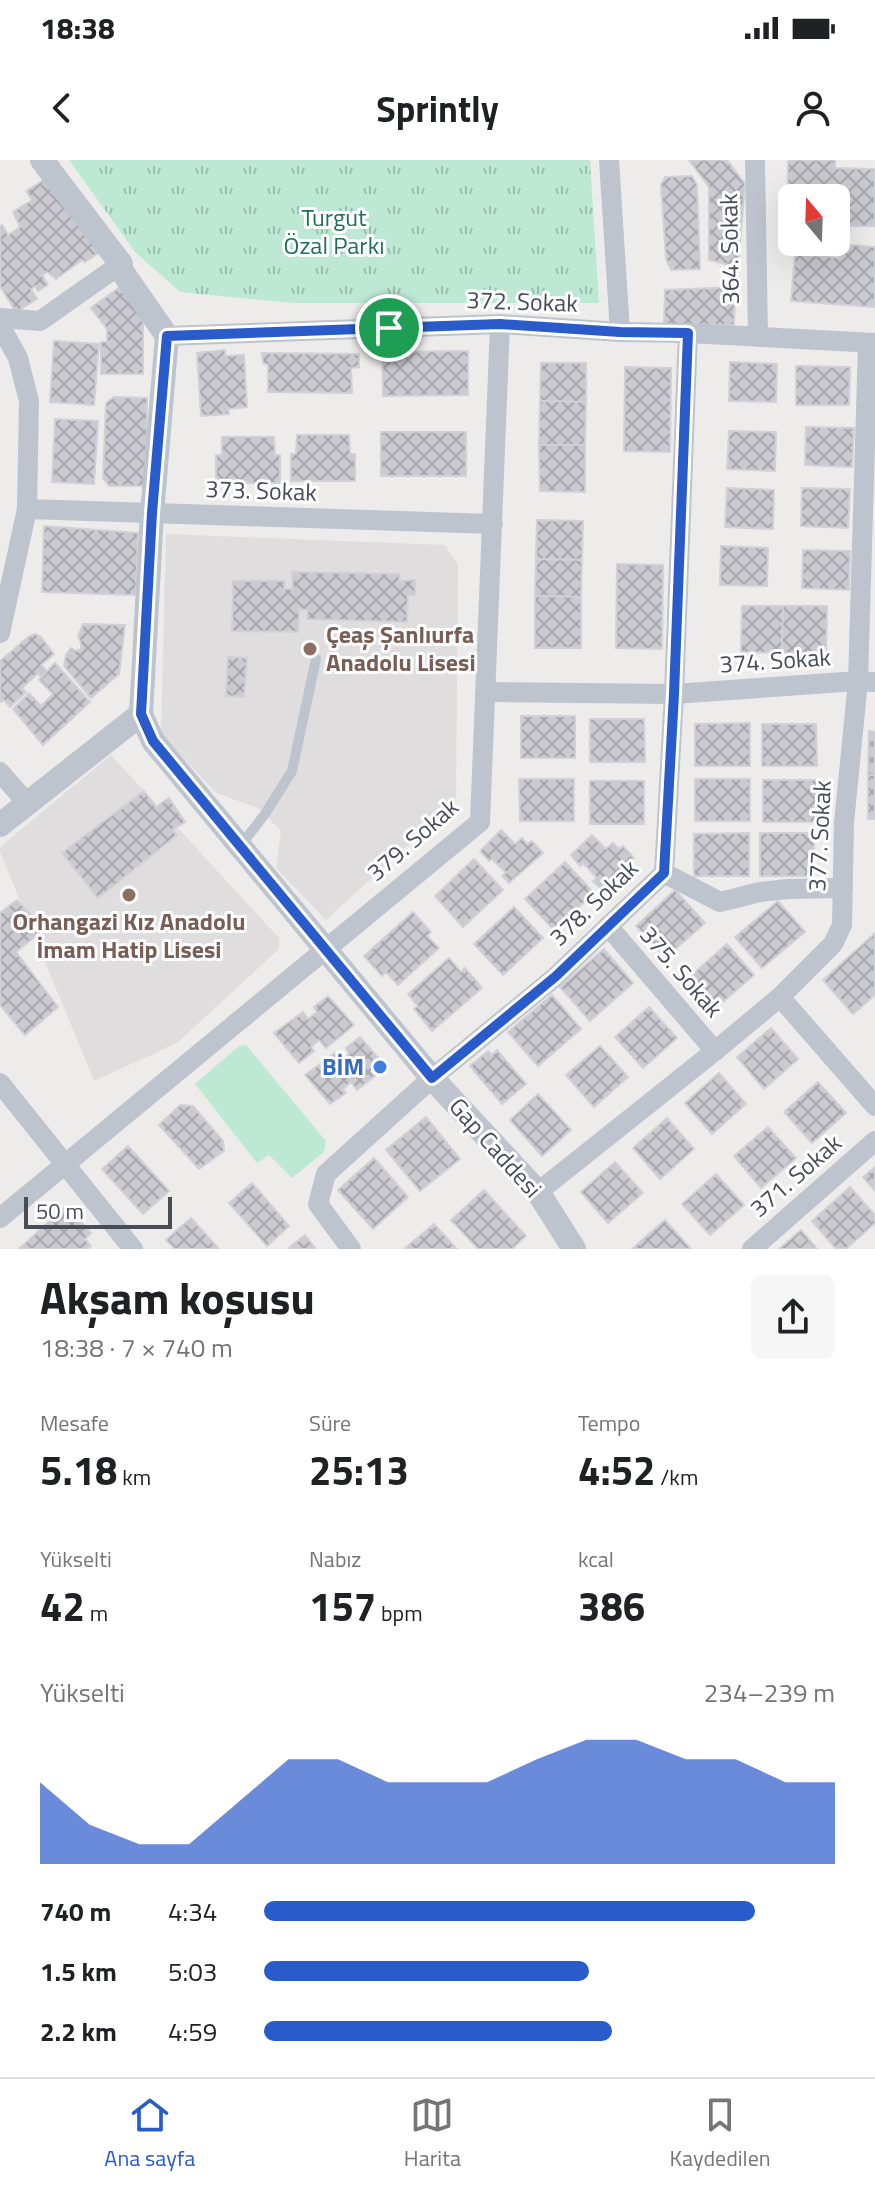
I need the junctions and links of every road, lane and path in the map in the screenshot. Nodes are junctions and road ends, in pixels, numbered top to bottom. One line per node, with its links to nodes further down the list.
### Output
1 (42, 160): 4 (street)
2 (609, 160): 8 (street)
3 (755, 160): 11 (street, 364. Sokak)
4 (121, 264): 5 (street); 10 (street)
5 (0, 318)
6 (500, 324): 8 (street, 372. Sokak); 10 (street, 372. Sokak); 15 (street, 379. Sokak)
7 (0, 325): 13 (street)
8 (620, 332): 9 (street, 372. Sokak)
9 (688, 333): 11 (street, 372. Sokak); 20 (street, 378. Sokak)
10 (167, 336): 14 (street)
11 (758, 337): 12 (street, 372. Sokak)
12 (872, 343): 18 (street, 377. Sokak)
13 (27, 509): 14 (street, 373. Sokak); 16 (street)
14 (152, 513): 15 (street, 373. Sokak); 21 (street)
15 (493, 524): 19 (street, 379. Sokak)
16 (0, 633)
17 (316, 659): 25 (lane)
18 (867, 682): 20 (street, 374. Sokak); 27 (street, 377. Sokak)
19 (486, 692): 20 (street, 374. Sokak); 29 (street, 379. Sokak)
20 (674, 694): 26 (street, 378. Sokak)
21 (141, 714): 23 (street); 25 (street, Gap Caddesi)
22 (0, 772): 23 (street)
23 (27, 803): 24 (street)
24 (0, 825)
25 (239, 847): 29 (street, Gap Caddesi)
26 (664, 873): 27 (street); 28 (street, 378. Sokak)
27 (843, 888): 30 (street, 377. Sokak)
28 (608, 926): 31 (street, 375. Sokak); 32 (street, 378. Sokak)
29 (325, 949): 32 (street, Gap Caddesi); 36 (street, 379. Sokak)
30 (780, 997): 31 (street, 377. Sokak); 34 (street)
31 (715, 1051): 37 (street, 377. Sokak)
32 (432, 1078): 37 (street, Gap Caddesi); 40 (street, 378. Sokak)
33 (0, 1083): 36 (street)
34 (875, 1106)
35 (875, 1141): 42 (street, 371. Sokak)
36 (64, 1165): 38 (street, 379. Sokak); 39 (street)
37 (538, 1192): 41 (street, Gap Caddesi)
38 (0, 1218)
39 (133, 1249)
40 (351, 1249)
41 (574, 1249)
42 (752, 1249)

